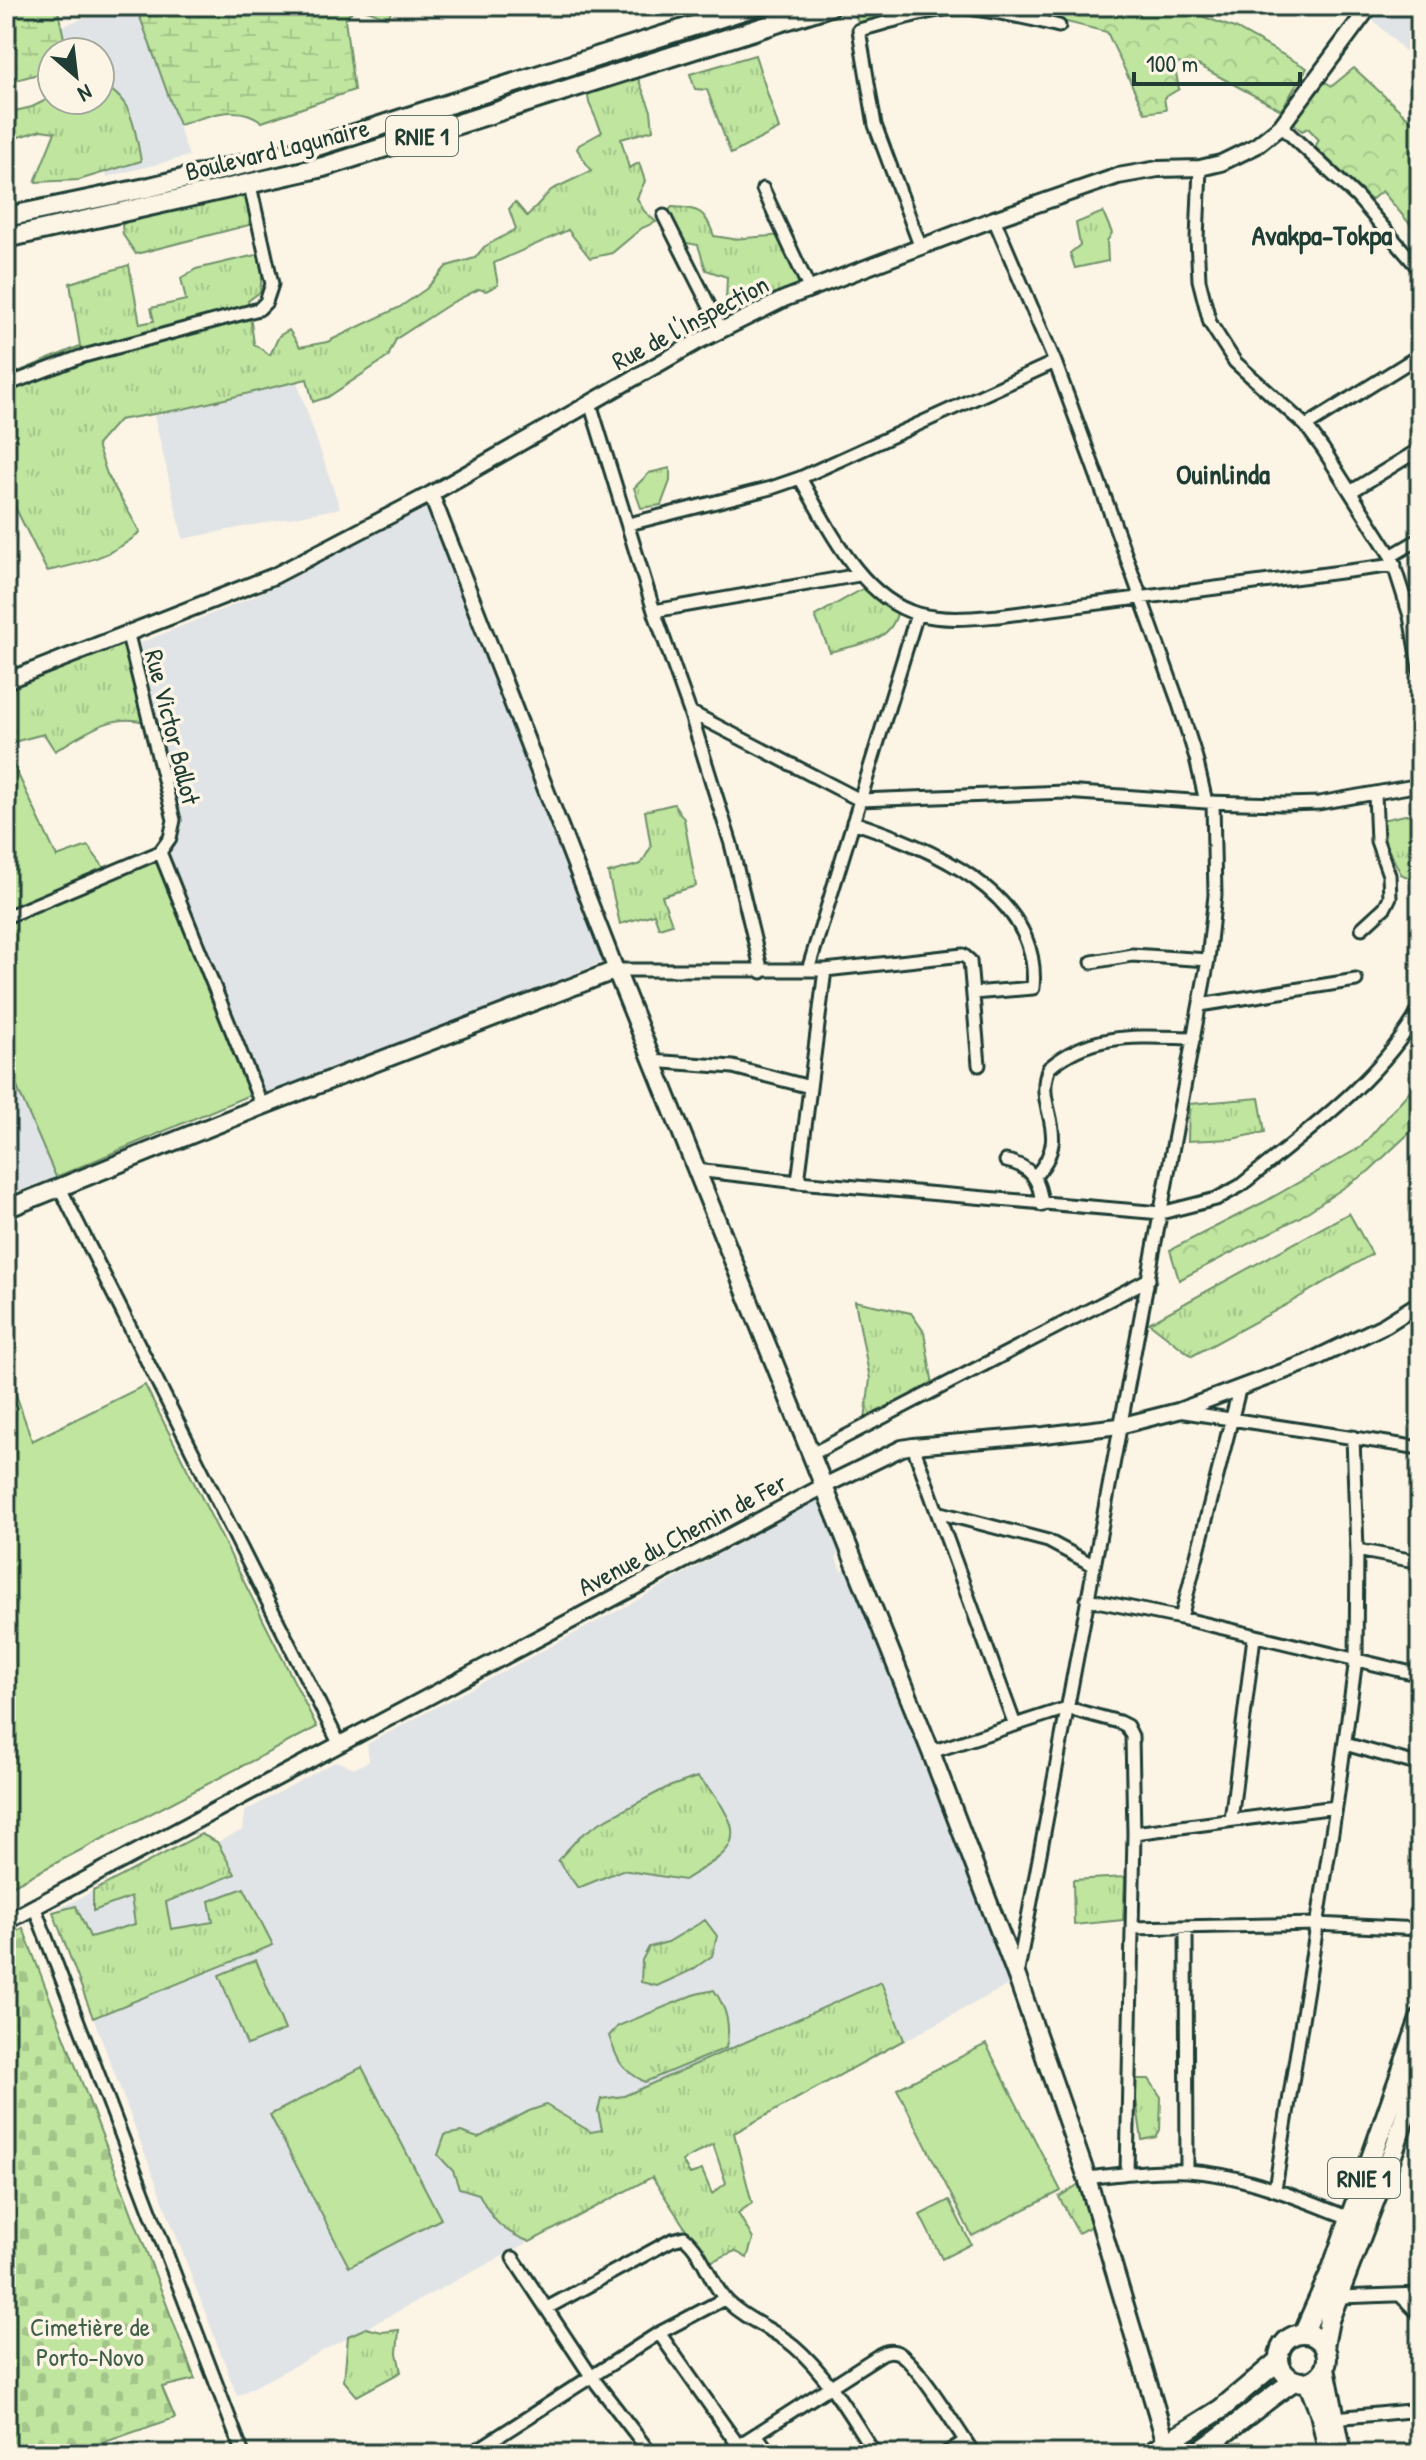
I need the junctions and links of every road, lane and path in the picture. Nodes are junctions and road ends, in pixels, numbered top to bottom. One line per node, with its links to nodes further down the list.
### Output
1 (756, 6): 6 (main road, Boulevard Lagunaire / RNIE 1)
2 (830, 6): 8 (main road, Boulevard Lagunaire / RNIE 1)
3 (1370, 6): 5 (street, Rue de l'Inspection)
4 (1059, 26): 14 (street)
5 (1285, 121): 7 (street, Rue de l'Inspection); 15 (street)
6 (246, 164): 8 (street); 11 (main road, Boulevard Lagunaire / RNIE 1)
7 (1200, 168): 12 (street, Rue de l'Inspection); 22 (street)
8 (250, 185): 13 (main road, Boulevard Lagunaire / RNIE 1); 20 (street)
9 (763, 189): 16 (street)
10 (664, 216): 17 (street)
11 (6, 217)
12 (994, 219): 14 (street, Rue de l'Inspection); 19 (street)
13 (6, 238)
14 (921, 248): 16 (street, Rue de l'Inspection)
15 (1420, 270)
16 (810, 290): 17 (street, Rue de l'Inspection)
17 (721, 329): 21 (street, Rue de l'Inspection)
18 (1420, 355): 22 (street)
19 (1055, 362): 24 (street); 31 (street)
20 (6, 385)
21 (590, 403): 26 (street, Rue de l'Inspection); 27 (street)
22 (1306, 426): 25 (street)
23 (1420, 449): 25 (street)
24 (800, 478): 27 (street); 30 (street)
25 (1352, 491): 29 (street)
26 (431, 494): 34 (street, Rue de l'Inspection); 48 (street)
27 (629, 524): 32 (street)
28 (1420, 539): 29 (street)
29 (1393, 560): 31 (street); 35 (street)
30 (859, 575): 32 (street); 33 (street)
31 (1140, 599): 33 (street); 41 (street)
32 (654, 611): 37 (street)
33 (917, 614): 40 (street)
34 (128, 635): 36 (street, Rue de l'Inspection); 43 (street, Rue Victor Ballot)
35 (1420, 673)
36 (6, 681)
37 (690, 712): 40 (street); 51 (street)
38 (1420, 785): 39 (street)
39 (1375, 794): 41 (street); 45 (street)
40 (860, 800): 41 (street); 42 (street)
41 (1210, 802): 46 (street)
42 (853, 822): 49 (street); 53 (street)
43 (160, 852): 44 (street); 60 (street)
44 (6, 917)
45 (1362, 928)
46 (1208, 960): 47 (street); 54 (street)
47 (1092, 962)
48 (616, 970): 51 (street); 57 (main road); 60 (main road)
49 (808, 970): 50 (street); 51 (street)
50 (825, 970): 53 (street); 59 (street)
51 (762, 972)
52 (1356, 980): 54 (street)
53 (973, 993): 58 (street)
54 (1200, 1005): 56 (street)
55 (1420, 1009): 68 (street)
56 (1194, 1038): 63 (street); 68 (street)
57 (651, 1061): 59 (street); 62 (main road)
58 (979, 1065)
59 (810, 1087): 64 (street)
60 (262, 1106): 65 (main road)
61 (1006, 1161): 63 (street)
62 (696, 1170): 64 (street); 78 (main road)
63 (1035, 1176): 66 (street)
64 (798, 1182): 66 (street)
65 (60, 1188): 67 (main road); 91 (street)
66 (1042, 1205): 68 (street)
67 (6, 1209)
68 (1161, 1213): 69 (street)
69 (1149, 1279): 74 (street); 78 (street)
70 (1420, 1303): 71 (street, Avenue du Chemin de Fer)
71 (1239, 1390): 72 (street, Avenue du Chemin de Fer); 73 (street)
72 (1178, 1411): 73 (street); 74 (street, Avenue du Chemin de Fer)
73 (1231, 1418): 75 (street); 85 (street)
74 (1119, 1426): 76 (street, Avenue du Chemin de Fer); 83 (street)
75 (1353, 1437): 77 (street); 81 (street)
76 (913, 1446): 79 (street, Avenue du Chemin de Fer); 80 (street)
77 (1420, 1448)
78 (810, 1455): 79 (main road)
79 (822, 1487): 91 (street, Avenue du Chemin de Fer); 93 (main road)
80 (937, 1512): 83 (street); 90 (street)
81 (1357, 1550): 82 (street); 87 (street)
82 (1420, 1562)
83 (1093, 1565): 84 (street)
84 (1087, 1599): 85 (street); 89 (street)
85 (1181, 1618): 86 (street)
86 (1254, 1637): 87 (street); 96 (street)
87 (1356, 1659): 88 (street); 92 (street)
88 (1420, 1675)
89 (1067, 1708): 90 (street); 97 (street); 104 (street)
90 (1015, 1725): 93 (street)
91 (339, 1743): 98 (street, Avenue du Chemin de Fer)
92 (1345, 1744): 94 (street); 95 (street)
93 (931, 1752): 104 (main road)
94 (1420, 1765)
95 (1336, 1807): 96 (street); 100 (street)
96 (1231, 1820): 97 (street)
97 (1134, 1833): 102 (street)
98 (34, 1906): 99 (street, Avenue du Chemin de Fer); 133 (street)
99 (6, 1922)
100 (1316, 1924): 101 (street); 103 (street); 110 (street)
101 (1186, 1927): 102 (street); 107 (street)
102 (1132, 1928): 108 (street)
103 (1420, 1929)
104 (1017, 1977): 109 (main road)
105 (1420, 2019): 111 (main road, RNIE 1)
106 (1419, 2075): 115 (main road, RNIE 1)
107 (1187, 2171): 108 (street); 110 (street)
108 (1127, 2173): 109 (street)
109 (1087, 2178): 131 (main road)
110 (1275, 2189): 111 (street)
111 (1350, 2218): 120 (main road, RNIE 1)
112 (513, 2258): 117 (street)
113 (1420, 2294): 114 (street)
114 (1401, 2296): 115 (street); 118 (street)
115 (1340, 2297): 121 (main road, RNIE 1)
116 (724, 2299): 117 (street); 119 (street); 126 (street)
117 (547, 2308): 124 (street)
118 (1420, 2315)
119 (659, 2333): 124 (street); 132 (street)
120 (1303, 2334): 121 (main road); 122 (main road, RNIE 1)
121 (1324, 2346): 123 (main road, RNIE 1)
122 (1278, 2361): 125 (main road); 131 (main road)
123 (1325, 2368): 125 (main road); 128 (main road, RNIE 1)
124 (591, 2376): 134 (street); 135 (street)
125 (1301, 2381): 142 (main road); 143 (main road)
126 (830, 2386): 129 (street); 130 (street); 138 (street)
127 (1420, 2410): 128 (street)
128 (1335, 2418): 144 (main road, RNIE 1)
129 (756, 2434): 132 (street); 137 (street)
130 (965, 2441): 139 (street); 140 (street)
131 (1166, 2443): 141 (main road)
132 (738, 2445): 136 (street)
133 (243, 2454)
134 (471, 2454)
135 (651, 2454)
136 (725, 2454)
137 (770, 2454)
138 (875, 2454)
139 (945, 2454)
140 (974, 2454)
141 (1149, 2454)
142 (1195, 2454)
143 (1329, 2454)
144 (1342, 2454)

